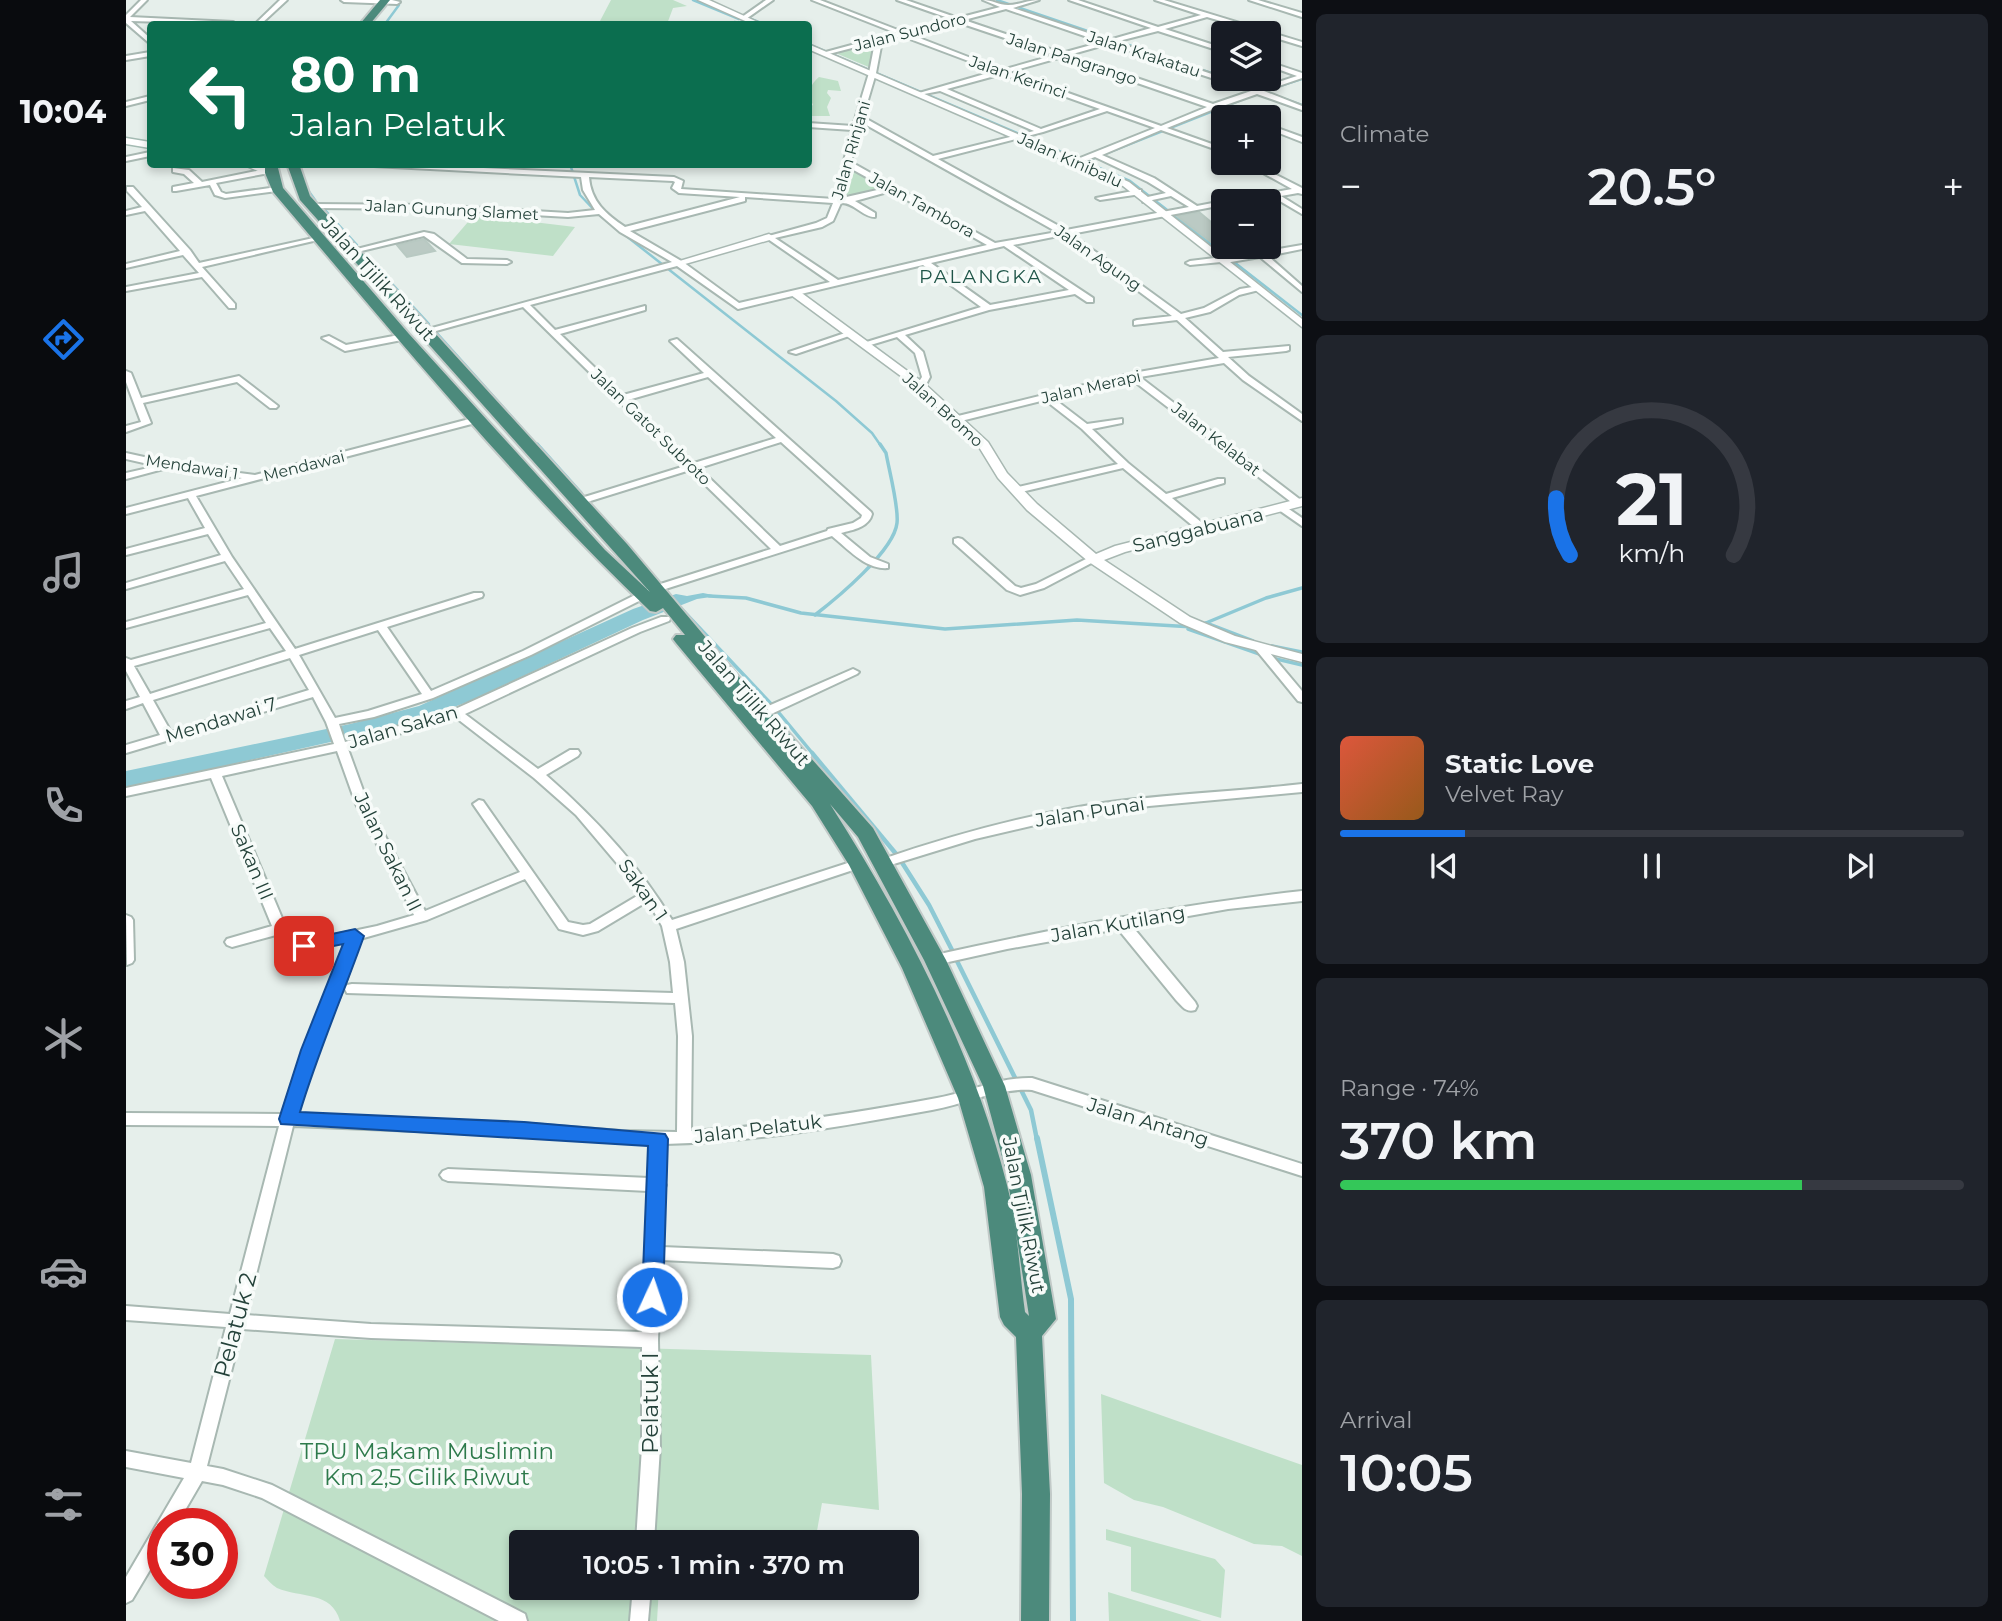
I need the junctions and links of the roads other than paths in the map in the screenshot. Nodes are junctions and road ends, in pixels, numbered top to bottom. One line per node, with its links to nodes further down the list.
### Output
1 (144, 0): 21 (street)
2 (284, 0): 23 (street)
3 (344, 0): 14 (street)
4 (702, 0): 20 (street)
5 (770, 0): 20 (street)
6 (815, 0): 30 (street, Jalan Kerinci)
7 (900, 0): 27 (street, Jalan Pangrango)
8 (986, 0): 17 (street, Jalan Krakatau)
9 (1036, 0): 17 (street, Jalan Sundoro)
10 (1072, 0): 29 (street)
11 (1158, 0): 18 (street)
12 (1252, 0): 16 (street)
13 (1280, 0): 16 (street)
14 (384, 1): 15 (street); 24 (highway)
15 (398, 1): 25 (highway)
16 (1270, 5): 19 (street)
17 (1007, 8): 27 (street, Jalan Sundoro); 34 (street, Jalan Krakatau)
18 (1207, 15): 28 (street); 29 (street)
19 (1302, 15)
20 (744, 18): 26 (street)
21 (126, 19): 22 (street); 32 (street)
22 (169, 21)
23 (261, 21)
24 (367, 21)
25 (381, 21)
26 (751, 21)
27 (954, 21): 30 (street, Jalan Sundoro); 39 (street, Jalan Pangrango)
28 (1227, 21)
29 (1157, 28): 34 (street); 36 (street)
30 (901, 34): 33 (street, Jalan Sundoro); 42 (street, Jalan Kerinci)
31 (1281, 37): 35 (street)
32 (147, 38)
33 (879, 40): 37 (street, Jalan Sundoro); 43 (street, Jalan Rinjani)
34 (1105, 43): 39 (street); 44 (street, Jalan Krakatau)
35 (1302, 44)
36 (1211, 46)
37 (814, 50): 43 (street, Jalan Kinibalu)
38 (147, 54): 40 (street)
39 (1057, 55): 42 (street); 52 (street, Jalan Pangrango)
40 (126, 58)
41 (1281, 68): 45 (street)
42 (1000, 71): 47 (street); 54 (street, Jalan Kerinci)
43 (874, 74): 49 (street, Jalan Kinibalu); 57 (street, Jalan Rinjani)
44 (1211, 76)
45 (1302, 76): 46 (street)
46 (1282, 83)
47 (942, 89): 49 (street); 61 (street)
48 (1258, 91): 53 (street); 56 (street, Jalan Krakatau)
49 (921, 94): 63 (street, Jalan Kinibalu)
50 (147, 100): 51 (street)
51 (126, 104)
52 (1212, 105)
53 (1218, 105)
54 (1109, 108): 60 (street, Jalan Kerinci); 61 (street)
55 (1211, 108): 60 (street)
56 (1302, 108)
57 (859, 118): 59 (street, Jalan Rinjani); 71 (street, Jalan Agung)
58 (812, 125): 59 (street)
59 (856, 128): 73 (street, Jalan Rinjani)
60 (1161, 128): 67 (street, Jalan Kerinci); 69 (street)
61 (1041, 131): 63 (street)
62 (1281, 132): 65 (street)
63 (1018, 137): 71 (street); 72 (street, Jalan Kinibalu)
64 (126, 141): 66 (main road)
65 (1302, 141)
66 (147, 144)
67 (1211, 146)
68 (147, 155): 70 (street)
69 (1096, 155): 72 (street); 82 (street)
70 (126, 159)
71 (931, 159): 110 (street, Jalan Agung)
72 (1079, 162): 85 (street, Jalan Kinibalu)
73 (849, 164): 88 (street, Jalan Tambora); 95 (street, Jalan Rinjani)
74 (421, 168): 80 (street)
75 (608, 168): 81 (street)
76 (269, 169): 77 (highway); 83 (street); 87 (highway, Jalan Tjilik Riwut)
77 (293, 169): 101 (highway, Jalan Tjilik Riwut)
78 (176, 170): 84 (street)
79 (1271, 175): 90 (street)
80 (580, 176): 81 (street); 104 (street)
81 (609, 177): 94 (street)
82 (1146, 177): 85 (street); 92 (street)
83 (212, 182): 84 (street); 87 (street)
84 (200, 184): 89 (street)
85 (1126, 184): 91 (street, Jalan Kinibalu)
86 (130, 188): 103 (street)
87 (277, 188): 112 (highway, Jalan Tjilik Riwut)
88 (892, 188): 98 (street); 114 (street, Jalan Tambora)
89 (176, 189)
90 (1301, 191): 93 (street)
91 (1138, 192): 96 (street); 99 (street, Jalan Kinibalu)
92 (1173, 193): 99 (street); 102 (street)
93 (1281, 194)
94 (753, 196): 95 (street); 109 (street)
95 (838, 197): 98 (street); 111 (street, Jalan Rinjani)
96 (1100, 198)
97 (1281, 199): 105 (street)
98 (850, 200): 108 (street)
99 (1146, 200): 107 (street, Jalan Kinibalu)
100 (1211, 205): 102 (street)
101 (313, 206): 104 (street, Jalan Gunung Slamet); 116 (highway, Jalan Tjilik Riwut)
102 (1196, 208): 107 (street)
103 (146, 209): 106 (street); 118 (street)
104 (597, 212): 109 (street)
105 (1302, 212)
106 (126, 213)
107 (1164, 213): 110 (street); 121 (street, Jalan Kinibalu)
108 (872, 215)
109 (622, 230): 125 (street)
110 (1063, 232): 113 (street); 142 (street, Jalan Agung)
111 (769, 237): 125 (street, Jalan Rinjani); 131 (street)
112 (318, 239): 126 (street); 130 (highway, Jalan Tjilik Riwut)
113 (1006, 244): 114 (street); 135 (street)
114 (994, 246): 123 (street)
115 (1302, 247): 117 (street)
116 (353, 251): 122 (street); 128 (highway, Jalan Tjilik Riwut)
117 (1281, 251)
118 (187, 252): 126 (street); 127 (street)
119 (1232, 259): 121 (street)
120 (1267, 259): 134 (street)
121 (1224, 260): 124 (street); 132 (street, Jalan Kinibalu)
122 (507, 262)
123 (924, 262): 131 (street); 140 (street)
124 (1189, 263)
125 (673, 264): 136 (street); 139 (street)
126 (199, 265): 129 (street)
127 (126, 266)
128 (372, 271): 130 (highway); 145 (highway, Jalan Tjilik Riwut)
129 (205, 274): 133 (street); 138 (street)
130 (351, 276): 149 (highway, Jalan Tjilik Riwut)
131 (837, 283): 136 (street)
132 (1256, 288): 142 (street); 143 (street, Jalan Kinibalu)
133 (126, 289)
134 (1302, 290)
135 (1076, 291): 137 (street); 140 (street)
136 (795, 293): 147 (street, Jalan Bromo)
137 (1090, 300)
138 (232, 306)
139 (524, 306): 145 (street); 146 (street, Jalan Gatot Subroto)
140 (988, 307): 148 (street)
141 (642, 308): 146 (street)
142 (1180, 318): 144 (street); 155 (street, Jalan Agung)
143 (1301, 322)
144 (1137, 323)
145 (425, 331): 181 (highway, Jalan Tjilik Riwut)
146 (553, 333): 161 (street, Jalan Gatot Subroto)
147 (851, 334): 152 (street, Jalan Bromo); 154 (street)
148 (899, 334): 152 (street); 159 (street)
149 (404, 337): 150 (street); 165 (highway, Jalan Tjilik Riwut)
150 (326, 338)
151 (674, 341): 157 (street)
152 (864, 344): 159 (street, Jalan Bromo)
153 (1286, 348): 155 (street, Jalan Merapi)
154 (793, 352)
155 (1223, 358): 158 (street, Jalan Merapi); 164 (street, Jalan Agung)
156 (127, 373): 162 (street)
157 (710, 374): 161 (street); 170 (street)
158 (1133, 376): 160 (street, Jalan Merapi); 182 (street, Jalan Kelabat)
159 (920, 386): 166 (street, Jalan Bromo)
160 (1046, 397): 166 (street, Jalan Merapi); 168 (street)
161 (620, 398): 174 (street, Jalan Gatot Subroto)
162 (138, 401): 163 (street); 169 (street)
163 (273, 406)
164 (1302, 418)
165 (481, 419): 176 (street, Mendawai); 198 (highway, Jalan Tjilik Riwut)
166 (957, 419): 178 (street, Jalan Bromo)
167 (1119, 421): 168 (street)
168 (1085, 426): 172 (street)
169 (126, 429)
170 (782, 439): 174 (street); 188 (street)
171 (126, 456): 173 (street, Mendawai 1)
172 (1125, 465): 178 (street); 180 (street)
173 (167, 466): 175 (street); 176 (street, Mendawai 1)
174 (692, 468): 181 (street); 190 (street, Jalan Gatot Subroto)
175 (126, 477)
176 (259, 477): 179 (street, Mendawai)
177 (1222, 481): 180 (street)
178 (1017, 490): 193 (street, Jalan Bromo)
179 (191, 495): 184 (street, Mendawai); 187 (street, Jalan Sakan II)
180 (1166, 497): 186 (street)
181 (580, 501): 198 (highway, Jalan Tjilik Riwut)
182 (1300, 503): 183 (street, Sanggabuana)
183 (1283, 508): 185 (street); 186 (street, Sanggabuana)
184 (126, 511)
185 (1302, 523)
186 (1203, 529): 193 (street, Sanggabuana)
187 (211, 530): 191 (street); 192 (street, Jalan Sakan II)
188 (832, 531): 190 (street); 194 (street)
189 (958, 541): 193 (street)
190 (778, 549): 198 (street)
191 (126, 552)
192 (227, 557): 195 (street); 196 (street, Jalan Sakan II)
193 (1094, 559): 202 (street, Jalan Bromo)
194 (875, 563)
195 (126, 586)
196 (250, 591): 199 (street, Jalan Sakan II); 200 (street)
197 (478, 595): 201 (street)
198 (659, 604): 207 (highway, Jalan Tjilik Riwut); 209 (street); 213 (street, Jalan Sakan)
199 (273, 624): 203 (street, Jalan Sakan II); 205 (street)
200 (126, 625)
201 (380, 625): 203 (street); 209 (street)
202 (1261, 649): 204 (street); 210 (street)
203 (293, 654): 208 (street, Jalan Sakan II); 211 (street)
204 (1302, 658)
205 (127, 664): 211 (street)
206 (853, 672): 214 (street)
207 (726, 683): 214 (highway, Jalan Tjilik Riwut); 226 (highway, Jalan Tjilik Riwut)
208 (316, 692): 215 (street, Jalan Sakan II); 216 (street, Mendawai 7)
209 (429, 696): 215 (street)
210 (1302, 698)
211 (147, 699): 212 (street); 216 (street)
212 (126, 705)
213 (457, 713): 217 (street, Jalan Sakan); 221 (street, Sakan 1)
214 (763, 713): 225 (highway, Jalan Tjilik Riwut)
215 (333, 725): 217 (street, Jalan Sakan II)
216 (167, 736): 218 (street, Mendawai 7)
217 (340, 744): 220 (street, Jalan Sakan); 230 (street, Jalan Sakan II)
218 (126, 749)
219 (574, 753): 221 (street)
220 (215, 774): 223 (street, Jalan Sakan); 234 (street, Sakan III)
221 (538, 775): 228 (street, Sakan 1)
222 (1302, 788): 225 (street, Jalan Punai)
223 (126, 792)
224 (479, 804): 227 (street)
225 (884, 863): 239 (highway, Jalan Tjilik Riwut)
226 (858, 864): 233 (street); 244 (highway, Jalan Tjilik Riwut)
227 (526, 874): 228 (street); 230 (street)
228 (650, 894): 233 (street, Sakan 1)
229 (1302, 896): 232 (street, Jalan Kutilang)
230 (422, 917): 235 (street, Jalan Sakan II)
231 (126, 920): 238 (street)
232 (1121, 923): 239 (street, Jalan Kutilang); 242 (street)
233 (669, 926): 241 (street, Sakan 1)
234 (280, 929): 236 (street); 237 (street, Sakan III)
235 (355, 936): 237 (street, Jalan Sakan II); 246 (street, Pelatuk 2)
236 (232, 942)
237 (293, 947)
238 (127, 960)
239 (935, 960): 243 (highway, Jalan Tjilik Riwut)
240 (352, 989): 241 (street)
241 (681, 998): 247 (street, Sakan 1)
242 (1190, 1006)
243 (994, 1086): 244 (street); 249 (street, Jalan Antang); 256 (highway, Jalan Tjilik Riwut)
244 (969, 1098): 247 (street, Jalan Pelatuk); 256 (highway, Jalan Tjilik Riwut)
245 (126, 1119): 246 (street, Jalan Pelatuk)
246 (288, 1119): 248 (street, Jalan Pelatuk); 255 (street, Pelatuk 2)
247 (684, 1138): 248 (street, Jalan Pelatuk)
248 (658, 1139): 251 (street, Pelatuk I)
249 (1302, 1170)
250 (448, 1175): 251 (street)
251 (657, 1185): 252 (street, Pelatuk I)
252 (654, 1253): 253 (street); 257 (street, Pelatuk I)
253 (833, 1261)
254 (126, 1313): 255 (street)
255 (237, 1320): 257 (street); 259 (street, Pelatuk 2)
256 (1029, 1332): 267 (highway, Jalan Tjilik Riwut)
257 (650, 1340): 261 (street, Pelatuk I)
258 (126, 1459): 259 (street)
259 (197, 1472): 260 (street, Pelatuk 2); 265 (street)
260 (176, 1508)
261 (646, 1530)
262 (147, 1558): 263 (street)
263 (126, 1594)
264 (641, 1600): 266 (street)
265 (518, 1621)
266 (639, 1621)
267 (1035, 1621)

